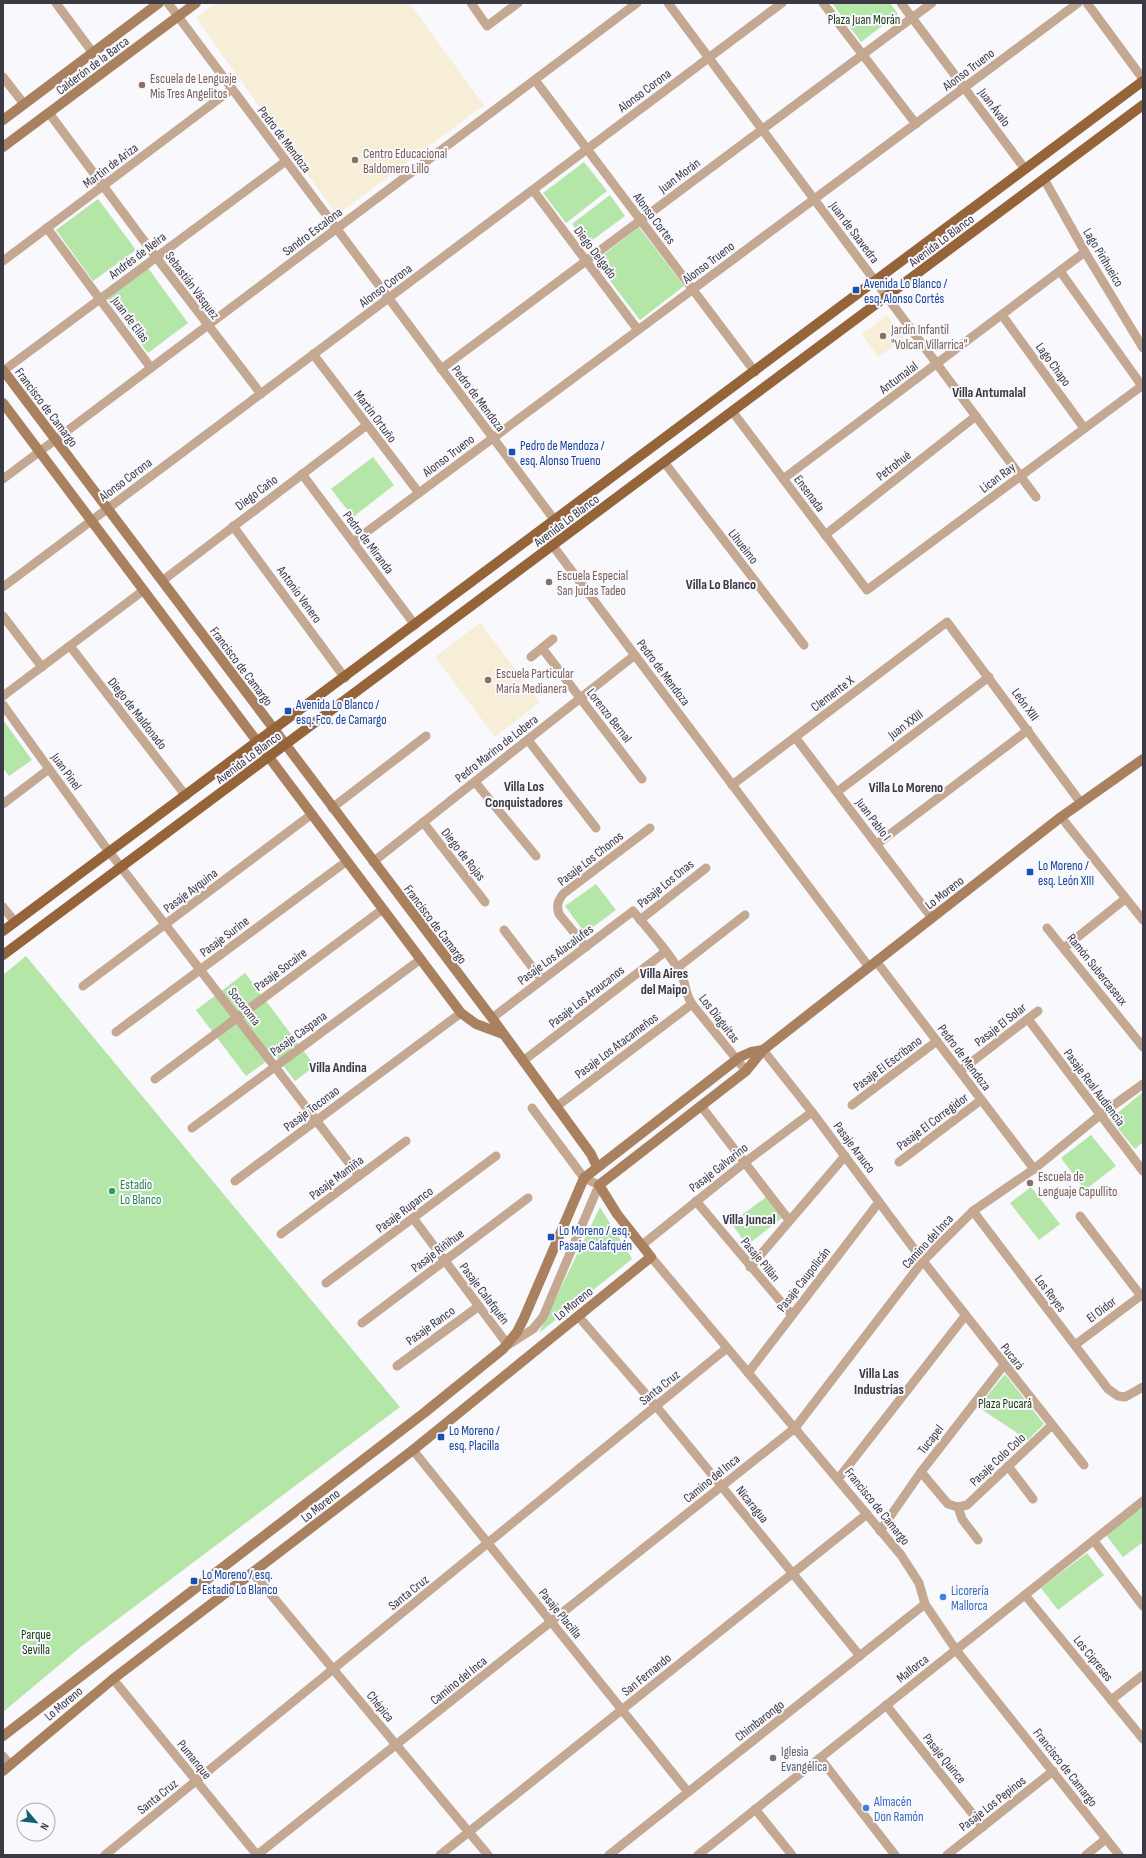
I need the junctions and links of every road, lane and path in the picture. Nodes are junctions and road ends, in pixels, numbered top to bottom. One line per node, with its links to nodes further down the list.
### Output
1 (56, 3): 17 (street)
2 (159, 3): 17 (street, Calderón de la Barca)
3 (168, 3): 15 (street, Pedro de Mendoza)
4 (196, 3): 15 (street, Calderón de la Barca)
5 (471, 3): 6 (street)
6 (518, 3)
7 (637, 3): 21 (street, Sandro Escalona)
8 (668, 3): 19 (street, Juan de Saavedra)
9 (782, 3): 19 (street, Alonso Corona)
10 (823, 3): 18 (street)
11 (901, 3): 16 (street, Juan Ávalo)
12 (932, 3): 16 (street, Juan Morán)
13 (1078, 3): 23 (street, Alonso Trueno)
14 (1087, 3): 22 (street)
15 (178, 17): 24 (street, Pedro de Mendoza); 27 (street, Calderón de la Barca)
16 (912, 18): 18 (street, Juan Morán); 23 (street, Juan Ávalo)
17 (93, 53): 25 (street, Calderón de la Barca)
18 (863, 55): 29 (street); 30 (street, Juan Morán)
19 (709, 58): 30 (street, Juan de Saavedra); 32 (street, Alonso Corona)
20 (3, 77): 25 (street)
21 (535, 80): 32 (street, Alonso Cortes); 41 (street, Sandro Escalona)
22 (1143, 80): 34 (main road, Avenida Lo Blanco)
23 (964, 88): 29 (street, Alonso Trueno); 34 (street, Juan Ávalo)
24 (232, 90): 33 (street, Pedro de Mendoza); 36 (street, Martín de Ariza)
25 (24, 104): 28 (street, Calderón de la Barca)
26 (1143, 105): 35 (main road, Avenida Lo Blanco)
27 (49, 113): 31 (street, Calderón de la Barca); 36 (street, Sebastián Vásquez)
28 (3, 120)
29 (916, 124): 38 (street, Alonso Trueno)
30 (762, 129): 38 (street, Juan de Saavedra); 39 (street, Juan Morán)
31 (3, 147)
32 (587, 149): 37 (street, Alonso Corona); 39 (street, Alonso Cortes)
33 (286, 161): 41 (street, Pedro de Mendoza); 43 (street, Andrés de Neira)
34 (1025, 169): 47 (main road, Avenida Lo Blanco)
35 (1044, 179): 42 (street, Lago Pirihueico); 49 (main road, Avenida Lo Blanco)
36 (104, 186): 40 (street, Martín de Ariza); 43 (street, Sebastián Vásquez)
37 (533, 190): 45 (street, Diego Delgado); 50 (street, Alonso Corona)
38 (814, 199): 47 (street, Juan de Saavedra); 48 (street, Alonso Trueno)
39 (640, 220): 45 (street, Juan Morán); 48 (street, Alonso Cortes)
40 (47, 228): 44 (street, Martín de Ariza); 51 (street, Juan de Elías)
41 (336, 229): 50 (street, Pedro de Mendoza); 53 (street, Sandro Escalona)
42 (1085, 252): 46 (street, Antumalal); 55 (street, Lago Pirihueico)
43 (156, 257): 51 (street, Andrés de Neira); 53 (street, Sebastián Vásquez)
44 (3, 261)
45 (586, 261): 54 (street, Diego Delgado); 59 (street, Juan Morán)
46 (1060, 271): 52 (street, Antumalal); 62 (street)
47 (876, 281): 49 (street, Juan de Saavedra); 61 (main road, Avenida Lo Blanco)
48 (693, 290): 54 (street, Alonso Trueno); 61 (street, Alonso Cortes)
49 (887, 296): 57 (street, Juan de Saavedra); 65 (main road, Avenida Lo Blanco)
50 (388, 298): 56 (street, Alonso Corona); 59 (street, Pedro de Mendoza)
51 (100, 299): 58 (street, Juan de Elías); 60 (street, Andrés de Neira)
52 (1002, 315): 57 (street, Antumalal); 68 (street, Lago Chapo)
53 (208, 325): 58 (street, Sandro Escalona); 63 (street, Sebastián Vásquez)
54 (638, 330): 69 (street, Alonso Trueno)
55 (1143, 348)
56 (313, 354): 63 (street, Alonso Corona); 67 (street, Martin Ortuño)
57 (937, 364): 66 (street, Juan de Saavedra); 76 (street, Antumalal)
58 (151, 368): 70 (street, Sandro Escalona)
59 (441, 369): 69 (street, Pedro de Mendoza)
60 (3, 370): 70 (street, Francisco de Camargo)
61 (755, 372): 81 (main road, Avenida Lo Blanco)
62 (1142, 386): 68 (street, Lican Ray)
63 (261, 394): 79 (street, Alonso Corona)
64 (3, 403): 71 (street)
65 (732, 411): 72 (main road, Avenida Lo Blanco); 76 (street, Ensenada)
66 (976, 416): 74 (street, Juan de Saavedra); 83 (street, Petrohué)
67 (367, 425): 73 (street, Diego Caño); 77 (street, Martin Ortuño)
68 (1084, 428): 74 (street, Lican Ray)
69 (493, 438): 77 (street, Alonso Trueno); 81 (street, Pedro de Mendoza)
70 (56, 440): 71 (street, Sandro Escalona); 79 (street, Francisco de Camargo)
71 (40, 451): 75 (street, Sandro Escalona); 80 (street)
72 (664, 462): 85 (main road, Avenida Lo Blanco); 94 (street, Lihueimo)
73 (302, 474): 82 (street, Diego Caño); 84 (street, Pedro de Miranda)
74 (1021, 476): 78 (street, Juan de Saavedra); 89 (street, Lican Ray)
75 (3, 479)
76 (783, 479): 83 (street, Ensenada)
77 (419, 493): 84 (street, Alonso Trueno)
78 (1036, 497)
79 (107, 509): 80 (street, Alonso Corona); 86 (street, Francisco de Camargo)
80 (92, 521): 87 (street, Alonso Corona); 88 (street)
81 (554, 521): 85 (street); 92 (main road, Avenida Lo Blanco)
82 (233, 526): 86 (street, Diego Caño); 101 (street, Antonio Venero)
83 (825, 535): 89 (street, Ensenada)
84 (353, 542): 92 (street, Pedro de Miranda)
85 (553, 546): 97 (street, Pedro de Mendoza); 111 (main road, Avenida Lo Blanco)
86 (162, 581): 105 (street, Francisco de Camargo)
87 (3, 587)
88 (144, 590): 95 (street); 110 (street)
89 (867, 590)
90 (3, 616): 99 (street)
91 (947, 622): 100 (street, León XIII); 108 (street, Clemente X)
92 (415, 626): 101 (main road, Avenida Lo Blanco)
93 (553, 639): 96 (street)
94 (804, 645)
95 (70, 646): 99 (street); 119 (street, Diego de Maldonado)
96 (542, 648): 98 (street); 103 (street, Lorenzo Bernal)
97 (635, 655): 103 (street, Pedro Marino de Lobera); 117 (street, Pedro de Mendoza)
98 (531, 657)
99 (42, 667): 102 (street)
100 (989, 677): 106 (street, León XIII); 118 (street, Juan XXIII)
101 (345, 678): 105 (main road, Avenida Lo Blanco)
102 (3, 696)
103 (580, 698): 109 (street, Pedro Marino de Lobera); 115 (street, Lorenzo Bernal)
104 (3, 705): 114 (street, Juan Pinel)
105 (274, 730): 110 (main road, Avenida Lo Blanco); 111 (street, Francisco de Camargo)
106 (1028, 730): 120 (street, León XIII); 128 (street)
107 (426, 736): 122 (street)
108 (795, 737): 117 (street, Clemente X); 118 (street, Juan Pablo I)
109 (528, 740): 116 (street, Pedro Marino de Lobera); 126 (street)
110 (258, 742): 112 (street); 119 (main road, Avenida Lo Blanco)
111 (285, 745): 112 (main road, Avenida Lo Blanco); 122 (street, Francisco de Camargo)
112 (269, 757): 123 (street); 133 (main road, Avenida Lo Blanco)
113 (1143, 758): 120 (street, Lo Moreno)
114 (49, 769): 121 (street); 129 (street, Juan Pinel)
115 (642, 779)
116 (475, 782): 125 (street, Pedro Marino de Lobera); 130 (street)
117 (732, 785): 154 (street, Pedro de Mendoza)
118 (837, 792): 128 (street, Juan Pablo I)
119 (186, 796): 129 (main road, Avenida Lo Blanco)
120 (1082, 803): 124 (street, Lo Moreno)
121 (3, 804)
122 (332, 808): 132 (street, Francisco de Camargo)
123 (312, 814): 131 (street); 145 (street, Pasaje Ayquina)
124 (1061, 817): 135 (street); 141 (street, Lo Moreno)
125 (423, 822): 132 (street, Pedro Marino de Lobera); 136 (street, Diego de Rojas)
126 (596, 828)
127 (650, 828): 149 (street, Pasaje Los Chonos)
128 (877, 844): 141 (street, Juan Pablo I)
129 (111, 852): 133 (street, Socoroma); 144 (main road, Avenida Lo Blanco)
130 (536, 856)
131 (347, 861): 138 (street); 156 (street, Pasaje Surine)
132 (372, 862): 163 (street, Francisco de Camargo)
133 (122, 867): 145 (street, Socoroma); 152 (main road, Avenida Lo Blanco)
134 (706, 868): 142 (street, Pasaje Los Onas)
135 (1125, 899): 143 (street); 150 (street)
136 (485, 902)
137 (3, 907): 144 (street)
138 (383, 909): 153 (street); 162 (street, Pasaje Socaire)
139 (633, 911): 142 (street, Los Diaguitas); 149 (street, Pasaje Los Alacalufes)
140 (745, 915): 155 (street)
141 (932, 918): 154 (street, Lo Moreno)
142 (640, 920): 151 (street, Los Diaguitas)
143 (1143, 920)
144 (15, 922): 148 (main road, Avenida Lo Blanco)
145 (166, 924): 156 (street, Socoroma); 158 (street, Pasaje Ayquina)
146 (1047, 928): 150 (street, Ramón Subercaseux)
147 (504, 930): 157 (street)
148 (3, 931)
149 (586, 947): 157 (street, Pasaje Los Alacalufes)
150 (1064, 948): 168 (street, Ramón Subercaseux)
151 (665, 952): 155 (street, Los Diaguitas); 171 (street, Pasaje Los Araucanos)
152 (3, 955)
153 (421, 959): 161 (street); 172 (street, Pasaje Caspana)
154 (873, 964): 167 (street, Pedro de Mendoza); 169 (street, Lo Moreno)
155 (677, 968): 159 (street, Los Diaguitas)
156 (201, 969): 162 (street, Socoroma); 165 (street, Pasaje Surine)
157 (542, 980): 163 (street, Pasaje Los Alacalufes)
158 (83, 986)
159 (692, 1004): 170 (street, Los Diaguitas); 180 (street, Pasaje Los Atacameños)
160 (1038, 1011): 164 (street, Pasaje El Solar)
161 (461, 1013): 166 (street); 184 (street, Pasaje Toconao)
162 (238, 1018): 172 (street, Socoroma); 175 (street, Pasaje Socaire)
163 (492, 1018): 166 (street, Francisco de Camargo)
164 (1028, 1019): 174 (street, Pasaje El Solar); 183 (street, Pasaje Real Audiencia)
165 (116, 1032)
166 (503, 1034): 171 (street, Francisco de Camargo)
167 (937, 1041): 174 (street, Pedro de Mendoza); 178 (street, Pasaje El Escribano)
168 (1143, 1046)
169 (763, 1050): 170 (street, Lo Moreno); 173 (street, Lo Moreno); 182 (street, Pasaje Arauco)
170 (736, 1060): 173 (street, Los Diaguitas); 191 (street, Lo Moreno)
171 (523, 1061): 180 (street, Francisco de Camargo)
172 (275, 1067): 184 (street, Socoroma); 185 (street, Pasaje Caspana)
173 (746, 1071): 179 (street, Lo Moreno)
174 (960, 1071): 177 (street, Pedro de Mendoza)
175 (155, 1080)
176 (1143, 1084): 183 (street, Camino del Inca)
177 (981, 1100): 189 (street, Pasaje El Corregidor); 192 (street, Pedro de Mendoza)
178 (852, 1105)
179 (701, 1106): 190 (street); 197 (street, Lo Moreno)
180 (556, 1107): 191 (street, Francisco de Camargo)
181 (532, 1108): 195 (street)
182 (812, 1112): 188 (street, Pasaje Arauco); 190 (street, Pasaje Galvarino)
183 (1100, 1115): 192 (street, Camino del Inca); 193 (street, Pasaje Real Audiencia)
184 (316, 1120): 194 (street, Socoroma); 196 (street, Pasaje Toconao)
185 (192, 1128)
186 (406, 1141): 194 (street, Pasaje Mamiña)
187 (496, 1156): 203 (street, Pasaje Rupanco)
188 (845, 1156): 200 (street, Pasaje Arauco); 204 (street)
189 (899, 1162)
190 (744, 1163): 199 (street, Pasaje Galvarino); 204 (street)
191 (597, 1167): 195 (street, Lo Moreno); 197 (street, Francisco de Camargo)
192 (1034, 1169): 201 (street, Camino del Inca)
193 (1143, 1171)
194 (359, 1176): 205 (street, Pasaje Mamiña)
195 (584, 1178): 197 (street); 218 (street, Lo Moreno)
196 (235, 1181)
197 (599, 1185): 206 (street, Francisco de Camargo); 218 (street, Lo Moreno)
198 (528, 1198): 208 (street, Pasaje Riñihue)
199 (696, 1201): 206 (street, Pasaje Galvarino); 210 (street, Pasaje Pillán)
200 (879, 1202): 209 (street, Pasaje Arauco); 214 (street, Pasaje Caupolicán)
201 (973, 1212): 209 (street, Camino del Inca); 219 (street, Los Reyes)
202 (1080, 1216): 212 (street)
203 (413, 1218): 208 (street, Pasaje Calafquén); 211 (street, Pasaje Rupanco)
204 (789, 1220): 210 (street)
205 (282, 1234)
206 (642, 1245): 207 (street, Francisco de Camargo)
207 (651, 1257): 215 (street, Lo Moreno); 220 (street, Francisco de Camargo)
208 (445, 1261): 213 (street, Pasaje Calafquén); 217 (street, Pasaje Riñihue)
209 (923, 1261): 216 (street, Pucará); 227 (street, Camino del Inca)
210 (750, 1267): 214 (street, Pasaje Pillán)
211 (326, 1282)
212 (1142, 1295): 219 (street, El Oidor)
213 (479, 1306): 218 (street, Pasaje Calafquén); 222 (street, Pasaje Ranco)
214 (792, 1315): 223 (street, Pasaje Caupolicán)
215 (578, 1316): 225 (street, Nicaragua); 228 (street, Lo Moreno)
216 (965, 1316): 221 (street, Pucará); 232 (street)
217 (362, 1323)
218 (508, 1345): 256 (street, Lo Moreno)
219 (1075, 1345): 224 (street, Los Reyes)
220 (727, 1348): 223 (street, Francisco de Camargo); 225 (street, Santa Cruz)
221 (1004, 1365): 226 (street, Pucará); 231 (street, Tucapel)
222 (397, 1366)
223 (748, 1373): 227 (street, Francisco de Camargo)
224 (1143, 1387)
225 (656, 1406): 233 (street, Nicaragua); 241 (street, Santa Cruz)
226 (1052, 1425): 229 (street, Pucará); 230 (street, Pasaje Colo Colo)
227 (795, 1428): 232 (street, Francisco de Camargo); 233 (street, Camino del Inca)
228 (413, 1450): 241 (street, Pasaje Placilla); 242 (street, Lo Moreno)
229 (1084, 1465)
230 (1008, 1466): 234 (street); 236 (street, Pasaje Colo Colo)
231 (921, 1472): 236 (street); 238 (street, Tucapel)
232 (838, 1478): 237 (street, Francisco de Camargo)
233 (721, 1486): 243 (street, Nicaragua); 247 (street, Camino del Inca)
234 (1033, 1499)
235 (1143, 1502): 240 (street, Mallorca)
236 (958, 1507): 239 (street)
237 (867, 1514): 238 (street, Francisco de Camargo); 243 (street, San Fernando)
238 (880, 1531): 245 (street, Francisco de Camargo)
239 (978, 1540)
240 (1094, 1541): 244 (street, Mallorca); 246 (street)
241 (488, 1543): 247 (street, Pasaje Placilla); 250 (street, Santa Cruz)
242 (253, 1573): 250 (street, Chépica); 252 (street, Lo Moreno)
243 (793, 1573): 249 (street, Nicaragua); 255 (street, San Fernando)
244 (1025, 1595): 248 (street, Mallorca); 253 (street, Los Cipreses)
245 (924, 1604): 248 (street, Francisco de Camargo); 249 (street, Chimbarongo)
246 (1143, 1606)
247 (551, 1622): 255 (street, Pasaje Placilla); 258 (street, Camino del Inca)
248 (956, 1650): 254 (street, Mallorca); 262 (street, Francisco de Camargo)
249 (860, 1656): 264 (street, Chimbarongo)
250 (334, 1668): 258 (street, Chépica); 263 (street, Santa Cruz)
251 (1143, 1675): 253 (street)
252 (113, 1679): 261 (street, Lo Moreno); 263 (street, Pumanque)
253 (1112, 1700): 257 (street, Los Cipreses)
254 (886, 1705): 260 (street, Mallorca); 266 (street, Pasaje Quince)
255 (622, 1710): 264 (street, Pasaje Placilla); 267 (street, San Fernando)
256 (3, 1736)
257 (1143, 1738)
258 (397, 1745): 267 (street, Chépica); 270 (street, Camino del Inca)
259 (3, 1756): 261 (street)
260 (820, 1758): 265 (street, Mallorca); 276 (street)
261 (6, 1768)
262 (1053, 1771): 266 (street, Pasaje Los Pepinos); 268 (street, Francisco de Camargo)
263 (196, 1781): 269 (street, Santa Cruz); 270 (street, Pumanque)
264 (688, 1792): 273 (street, Chimbarongo)
265 (756, 1809): 274 (street, Mallorca); 275 (street)
266 (983, 1826): 277 (street, Pasaje Los Pepinos)
267 (469, 1832): 271 (street, San Fernando); 272 (street, Chépica)
268 (1106, 1839): 278 (street); 279 (street, Francisco de Camargo)
269 (105, 1855)
270 (257, 1855)
271 (440, 1855)
272 (488, 1855)
273 (609, 1855)
274 (698, 1855)
275 (792, 1855)
276 (895, 1855)
277 (947, 1855)
278 (1086, 1855)
279 (1119, 1855)

